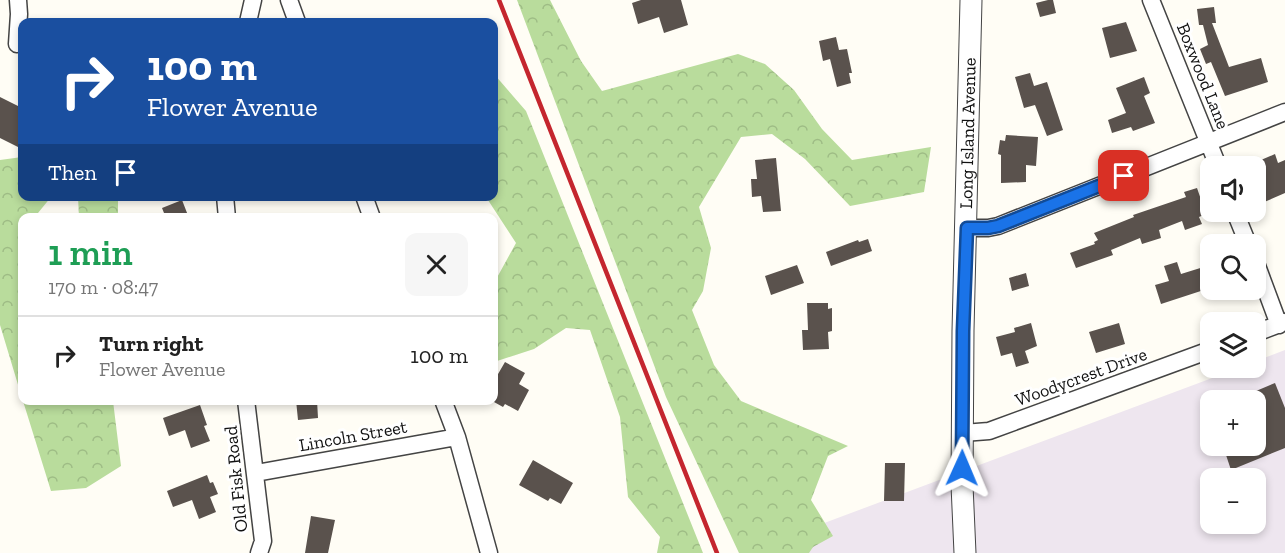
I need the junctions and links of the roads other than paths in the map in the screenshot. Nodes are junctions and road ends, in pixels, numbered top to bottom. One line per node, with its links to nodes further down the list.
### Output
1 (18, 0): 6 (street)
2 (253, 0): 7 (street)
3 (288, 0): 8 (street)
4 (971, 0): 14 (street, Long Island Avenue)
5 (1151, 0): 12 (street, Boxwood Lane)
6 (19, 18)
7 (249, 18)
8 (295, 18)
9 (18, 29): 10 (street)
10 (17, 44)
11 (1285, 112): 12 (street)
12 (1208, 142): 13 (street, Boxwood Lane); 14 (street)
13 (1214, 156)
14 (967, 228): 21 (street, Long Island Avenue)
15 (1266, 286): 16 (street)
16 (1282, 323): 17 (street)
17 (1266, 329)
18 (1200, 354): 21 (street, Woodycrest Drive)
19 (247, 405): 23 (street, Old Fisk Road)
20 (445, 405): 22 (street)
21 (963, 433): 26 (street, Long Island Avenue)
22 (457, 437): 23 (street, Lincoln Street); 25 (street)
23 (256, 473): 24 (street, Old Fisk Road)
24 (260, 553)
25 (489, 553)
26 (965, 553)

